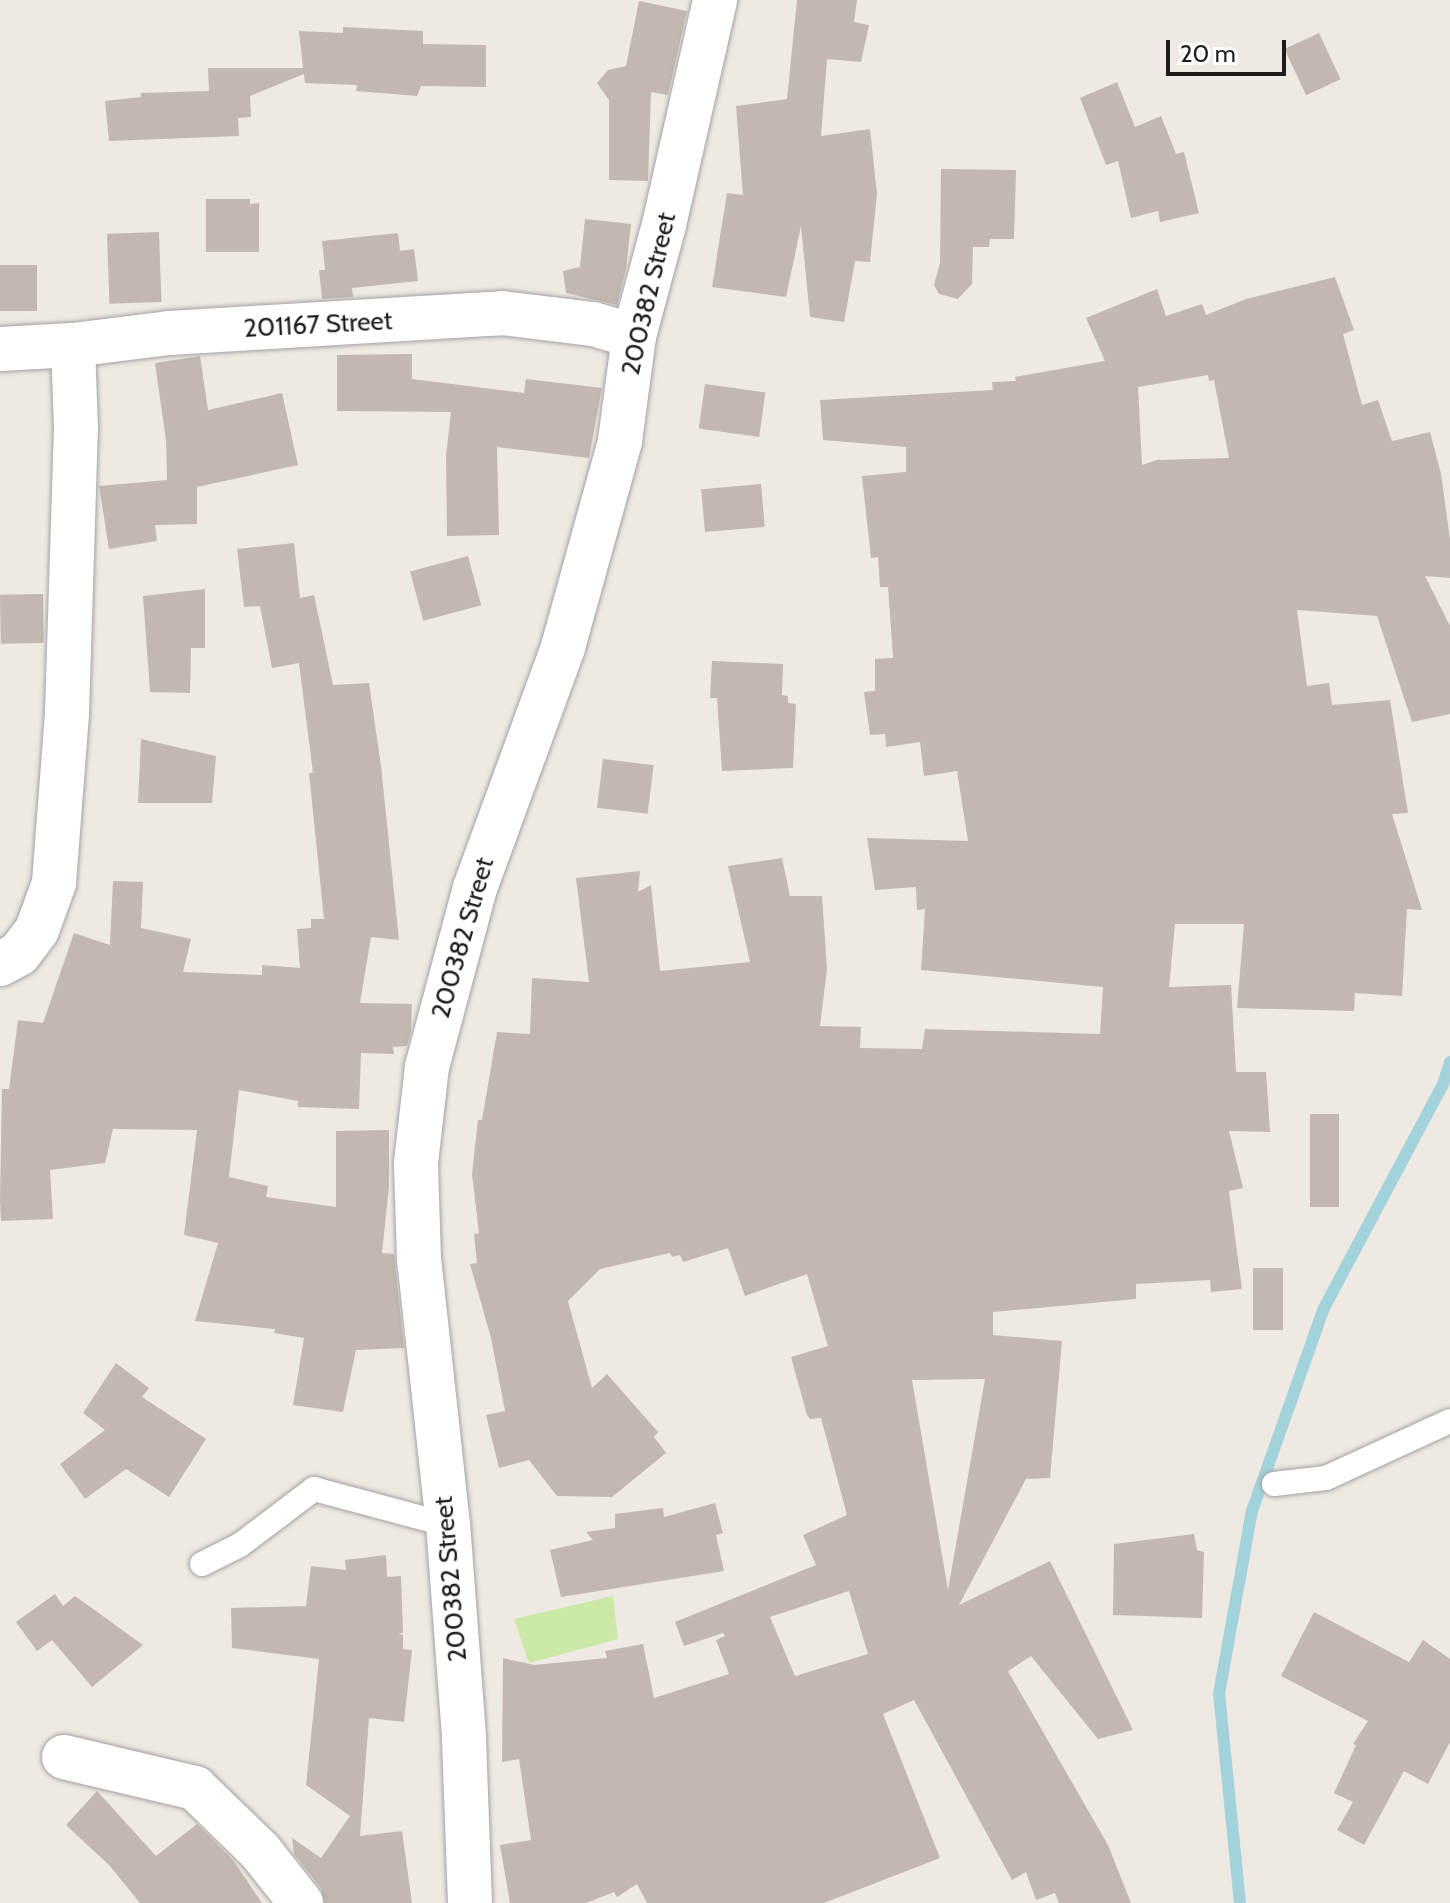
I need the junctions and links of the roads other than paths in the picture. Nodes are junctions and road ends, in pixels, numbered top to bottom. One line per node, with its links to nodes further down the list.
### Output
1 (715, 0): 2 (street, 200382 Street)
2 (634, 336): 3 (street, 201167 Street); 8 (street, 200382 Street)
3 (73, 345): 4 (street, 201167 Street); 5 (street)
4 (0, 349)
5 (0, 964)
6 (1450, 1421): 7 (lane)
7 (1274, 1484)
8 (448, 1525): 9 (lane); 12 (street, 200382 Street)
9 (202, 1564)
10 (64, 1757): 11 (street)
11 (301, 1903)
12 (470, 1903)

